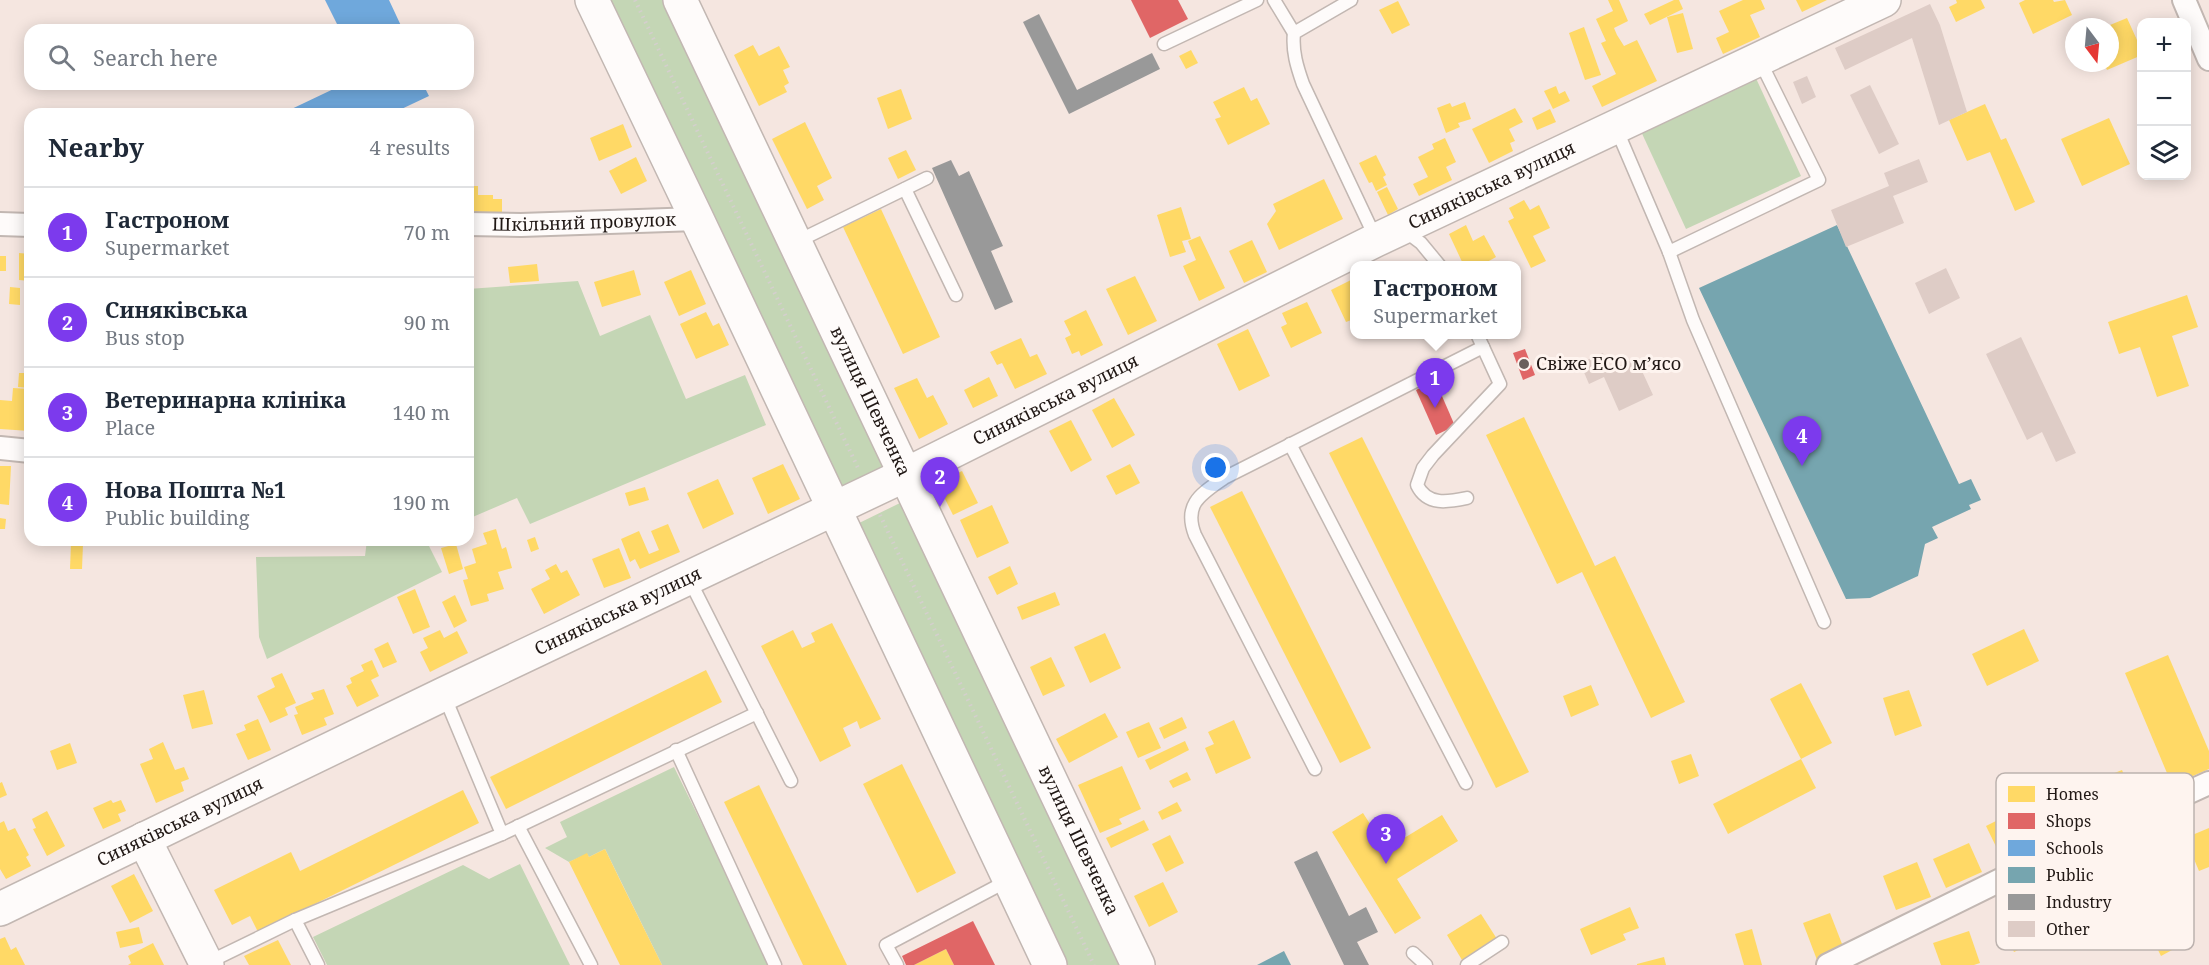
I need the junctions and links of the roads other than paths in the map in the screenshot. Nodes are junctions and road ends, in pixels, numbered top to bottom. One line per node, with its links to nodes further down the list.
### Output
1 (592, 0): 15 (street)
2 (680, 0): 20 (street, вулиця Шевченка)
3 (1257, 0): 9 (lane)
4 (1274, 0): 8 (lane)
5 (1352, 0): 8 (lane)
6 (1884, 0): 10 (street, Синяківська вулиця)
7 (2184, 0): 11 (street)
8 (1294, 33): 19 (lane)
9 (1164, 44)
10 (1759, 59): 12 (street, Синяківська вулиця); 21 (lane)
11 (2209, 59)
12 (1615, 127): 19 (street, Синяківська вулиця); 21 (lane)
13 (927, 178): 14 (lane)
14 (905, 189): 20 (lane); 23 (lane)
15 (698, 219): 17 (street, Шкільний провулок); 31 (street)
16 (0, 224): 18 (street)
17 (474, 224)
18 (24, 225)
19 (1389, 234): 22 (lane); 29 (street, Синяківська вулиця)
20 (795, 242): 29 (street, вулиця Шевченка)
21 (1670, 252): 33 (lane)
22 (1436, 261)
23 (956, 295)
24 (1479, 339): 25 (lane)
25 (1483, 347): 26 (lane); 30 (lane)
26 (1290, 444): 37 (lane); 39 (lane)
27 (0, 448): 28 (street)
28 (24, 450)
29 (904, 475): 31 (street, Синяківська вулиця); 58 (street, вулиця Шевченка)
30 (1467, 498)
31 (834, 509): 32 (street, Синяківська вулиця); 45 (street)
32 (688, 578): 34 (street, Синяківська вулиця); 35 (lane)
33 (1824, 622)
34 (444, 694): 43 (lane); 44 (street, Синяківська вулиця)
35 (757, 713): 36 (lane); 38 (lane)
36 (676, 750): 42 (lane); 55 (lane)
37 (1315, 769)
38 (791, 781)
39 (1466, 783)
40 (2209, 783): 41 (street)
41 (2194, 790)
42 (518, 826): 43 (lane); 54 (lane)
43 (502, 834): 48 (lane)
44 (144, 839): 47 (street, Синяківська вулиця); 52 (street)
45 (1010, 879): 56 (lane); 57 (street)
46 (1996, 883): 51 (street)
47 (0, 909)
48 (295, 920): 52 (lane); 53 (lane)
49 (1502, 942): 60 (lane)
50 (1413, 953): 59 (lane)
51 (1836, 963)
52 (206, 964)
53 (318, 965)
54 (591, 965)
55 (775, 965)
56 (897, 965)
57 (1050, 965)
58 (1138, 965)
59 (1426, 965)
60 (1467, 965)

